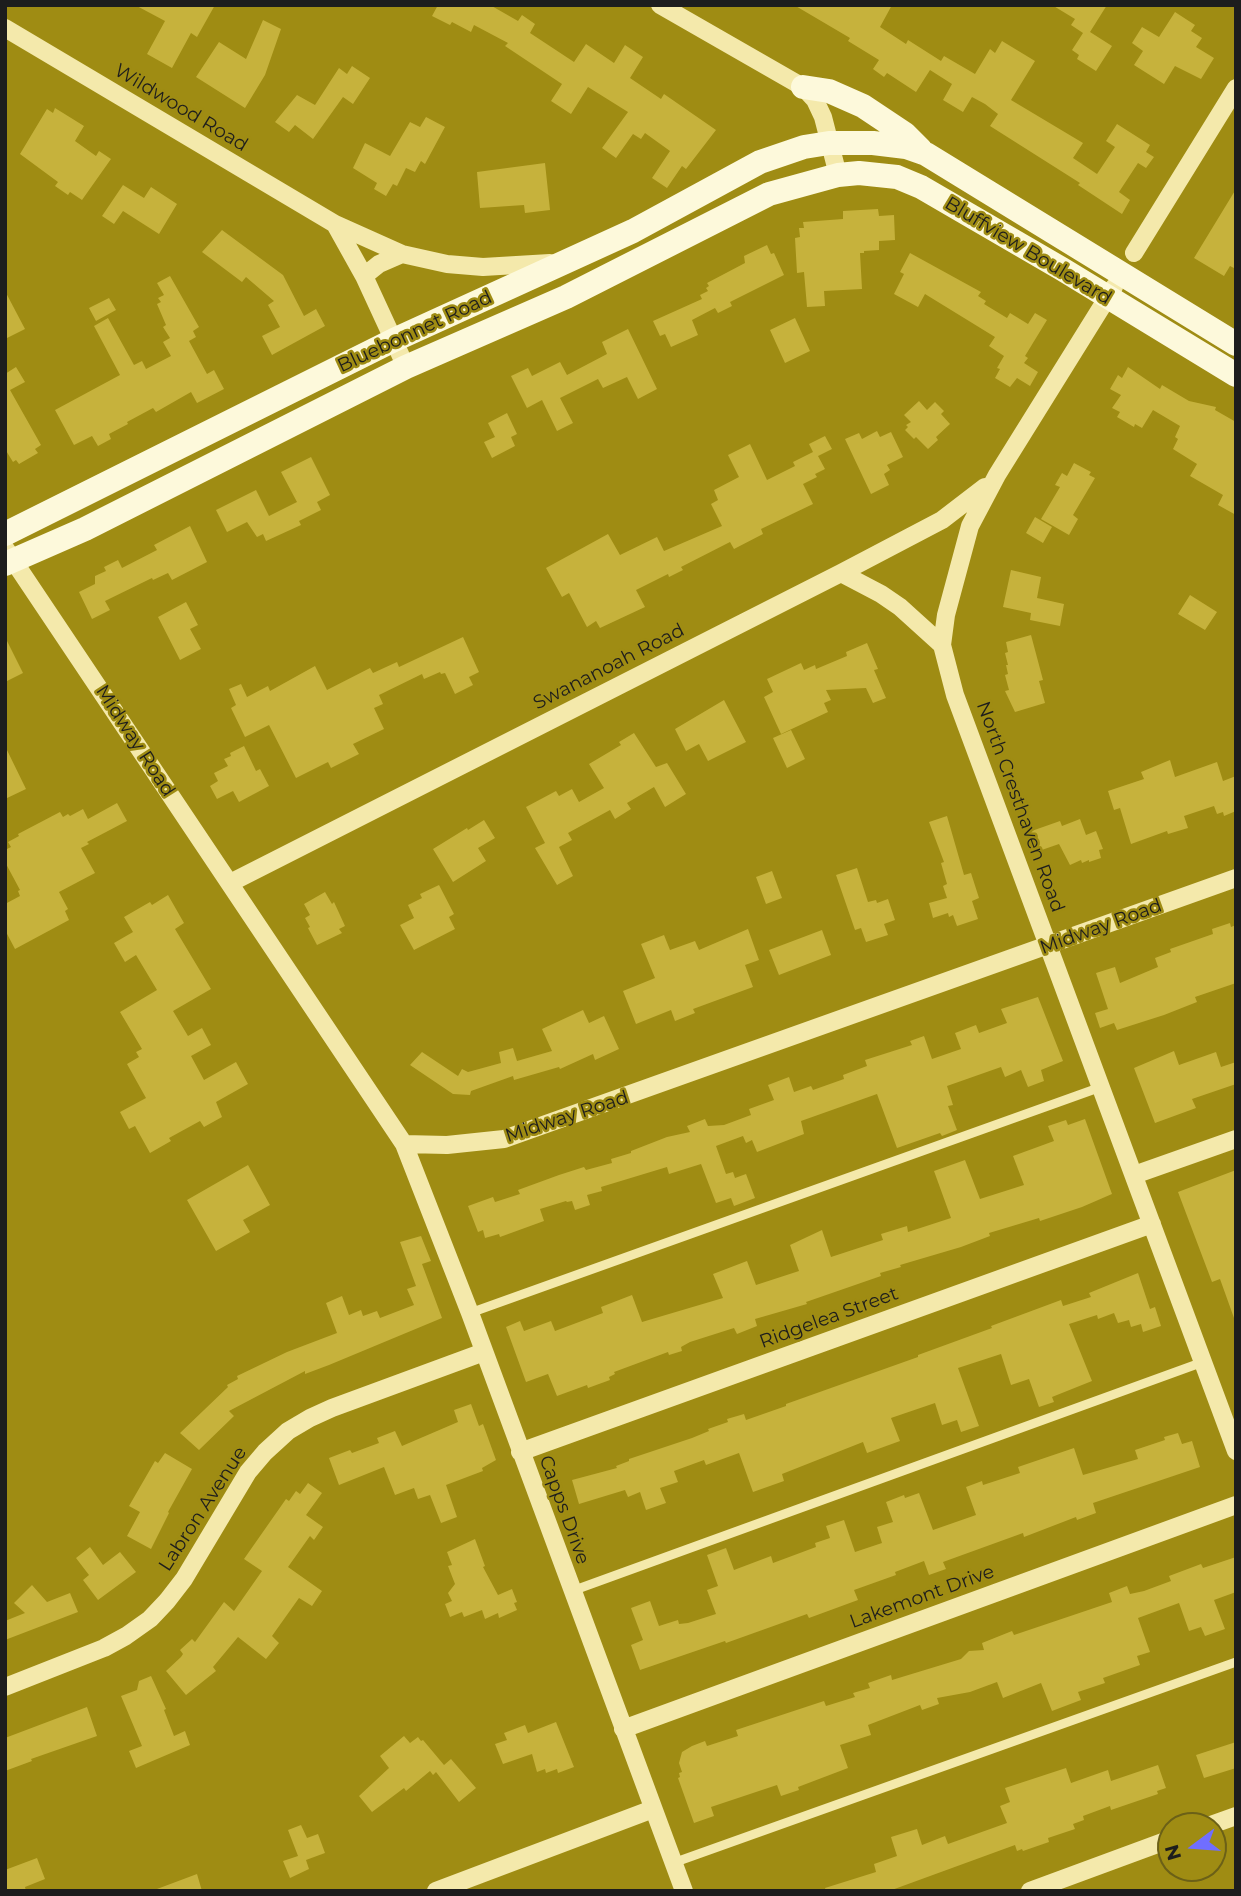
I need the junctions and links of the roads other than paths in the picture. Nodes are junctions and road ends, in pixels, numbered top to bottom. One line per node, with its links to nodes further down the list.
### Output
1 (660, 5): 3 (street)
2 (5, 28): 8 (street, Wildwood Road)
3 (803, 87): 5 (street); 6 (main road)
4 (1236, 88): 9 (street)
5 (829, 143): 6 (main road, Bluffview Boulevard); 7 (street); 11 (main road, Bluebonnet Road)
6 (926, 154): 12 (main road, Bluffview Boulevard)
7 (838, 175): 14 (main road, Bluffview Boulevard); 17 (main road, Bluebonnet Road)
8 (335, 224): 10 (street, Wildwood Road); 13 (street)
9 (1134, 253)
10 (402, 254): 11 (street, Wildwood Road); 13 (street)
11 (567, 261): 15 (main road, Bluebonnet Road)
12 (1121, 275): 14 (street, North Cresthaven Road); 16 (main road, Bluffview Boulevard)
13 (364, 276): 15 (street)
14 (1107, 298): 18 (main road, Bluffview Boulevard); 19 (street, North Cresthaven Road)
15 (394, 340): 17 (street); 20 (main road, Bluebonnet Road)
16 (1236, 344)
17 (407, 368): 21 (main road, Bluebonnet Road)
18 (1236, 375)
19 (997, 475): 22 (street, Swananoah Road); 23 (street, North Cresthaven Road)
20 (5, 534)
21 (8, 557): 25 (street, Midway Road)
22 (841, 573): 23 (street); 25 (street, Swananoah Road)
23 (942, 645): 26 (street, North Cresthaven Road)
24 (1236, 878): 26 (street, Midway Road)
25 (230, 883): 29 (street, Midway Road)
26 (1048, 946): 27 (street, North Cresthaven Road); 29 (street, Midway Road)
27 (1101, 1087): 30 (street, North Cresthaven Road); 32 (lane)
28 (1236, 1139): 30 (street)
29 (404, 1144): 32 (street, Capps Drive)
30 (1134, 1175): 31 (street, North Cresthaven Road)
31 (1152, 1224): 34 (street, North Cresthaven Road); 36 (street, Ridgelea Street)
32 (470, 1313): 33 (street, Capps Drive)
33 (484, 1352): 36 (street, Capps Drive); 40 (street, Labron Avenue)
34 (1203, 1362): 35 (street, North Cresthaven Road); 38 (lane)
35 (1236, 1451)
36 (520, 1452): 38 (street, Capps Drive)
37 (1236, 1505): 41 (street, Lakemont Drive)
38 (572, 1591): 41 (street, Capps Drive)
39 (1236, 1662): 44 (lane)
40 (5, 1687)
41 (623, 1729): 42 (street, Capps Drive)
42 (653, 1809): 44 (street, Capps Drive); 45 (street)
43 (1157, 1844): 47 (street)
44 (673, 1863): 46 (street, Capps Drive)
45 (436, 1891)
46 (684, 1891)
47 (1030, 1891)

